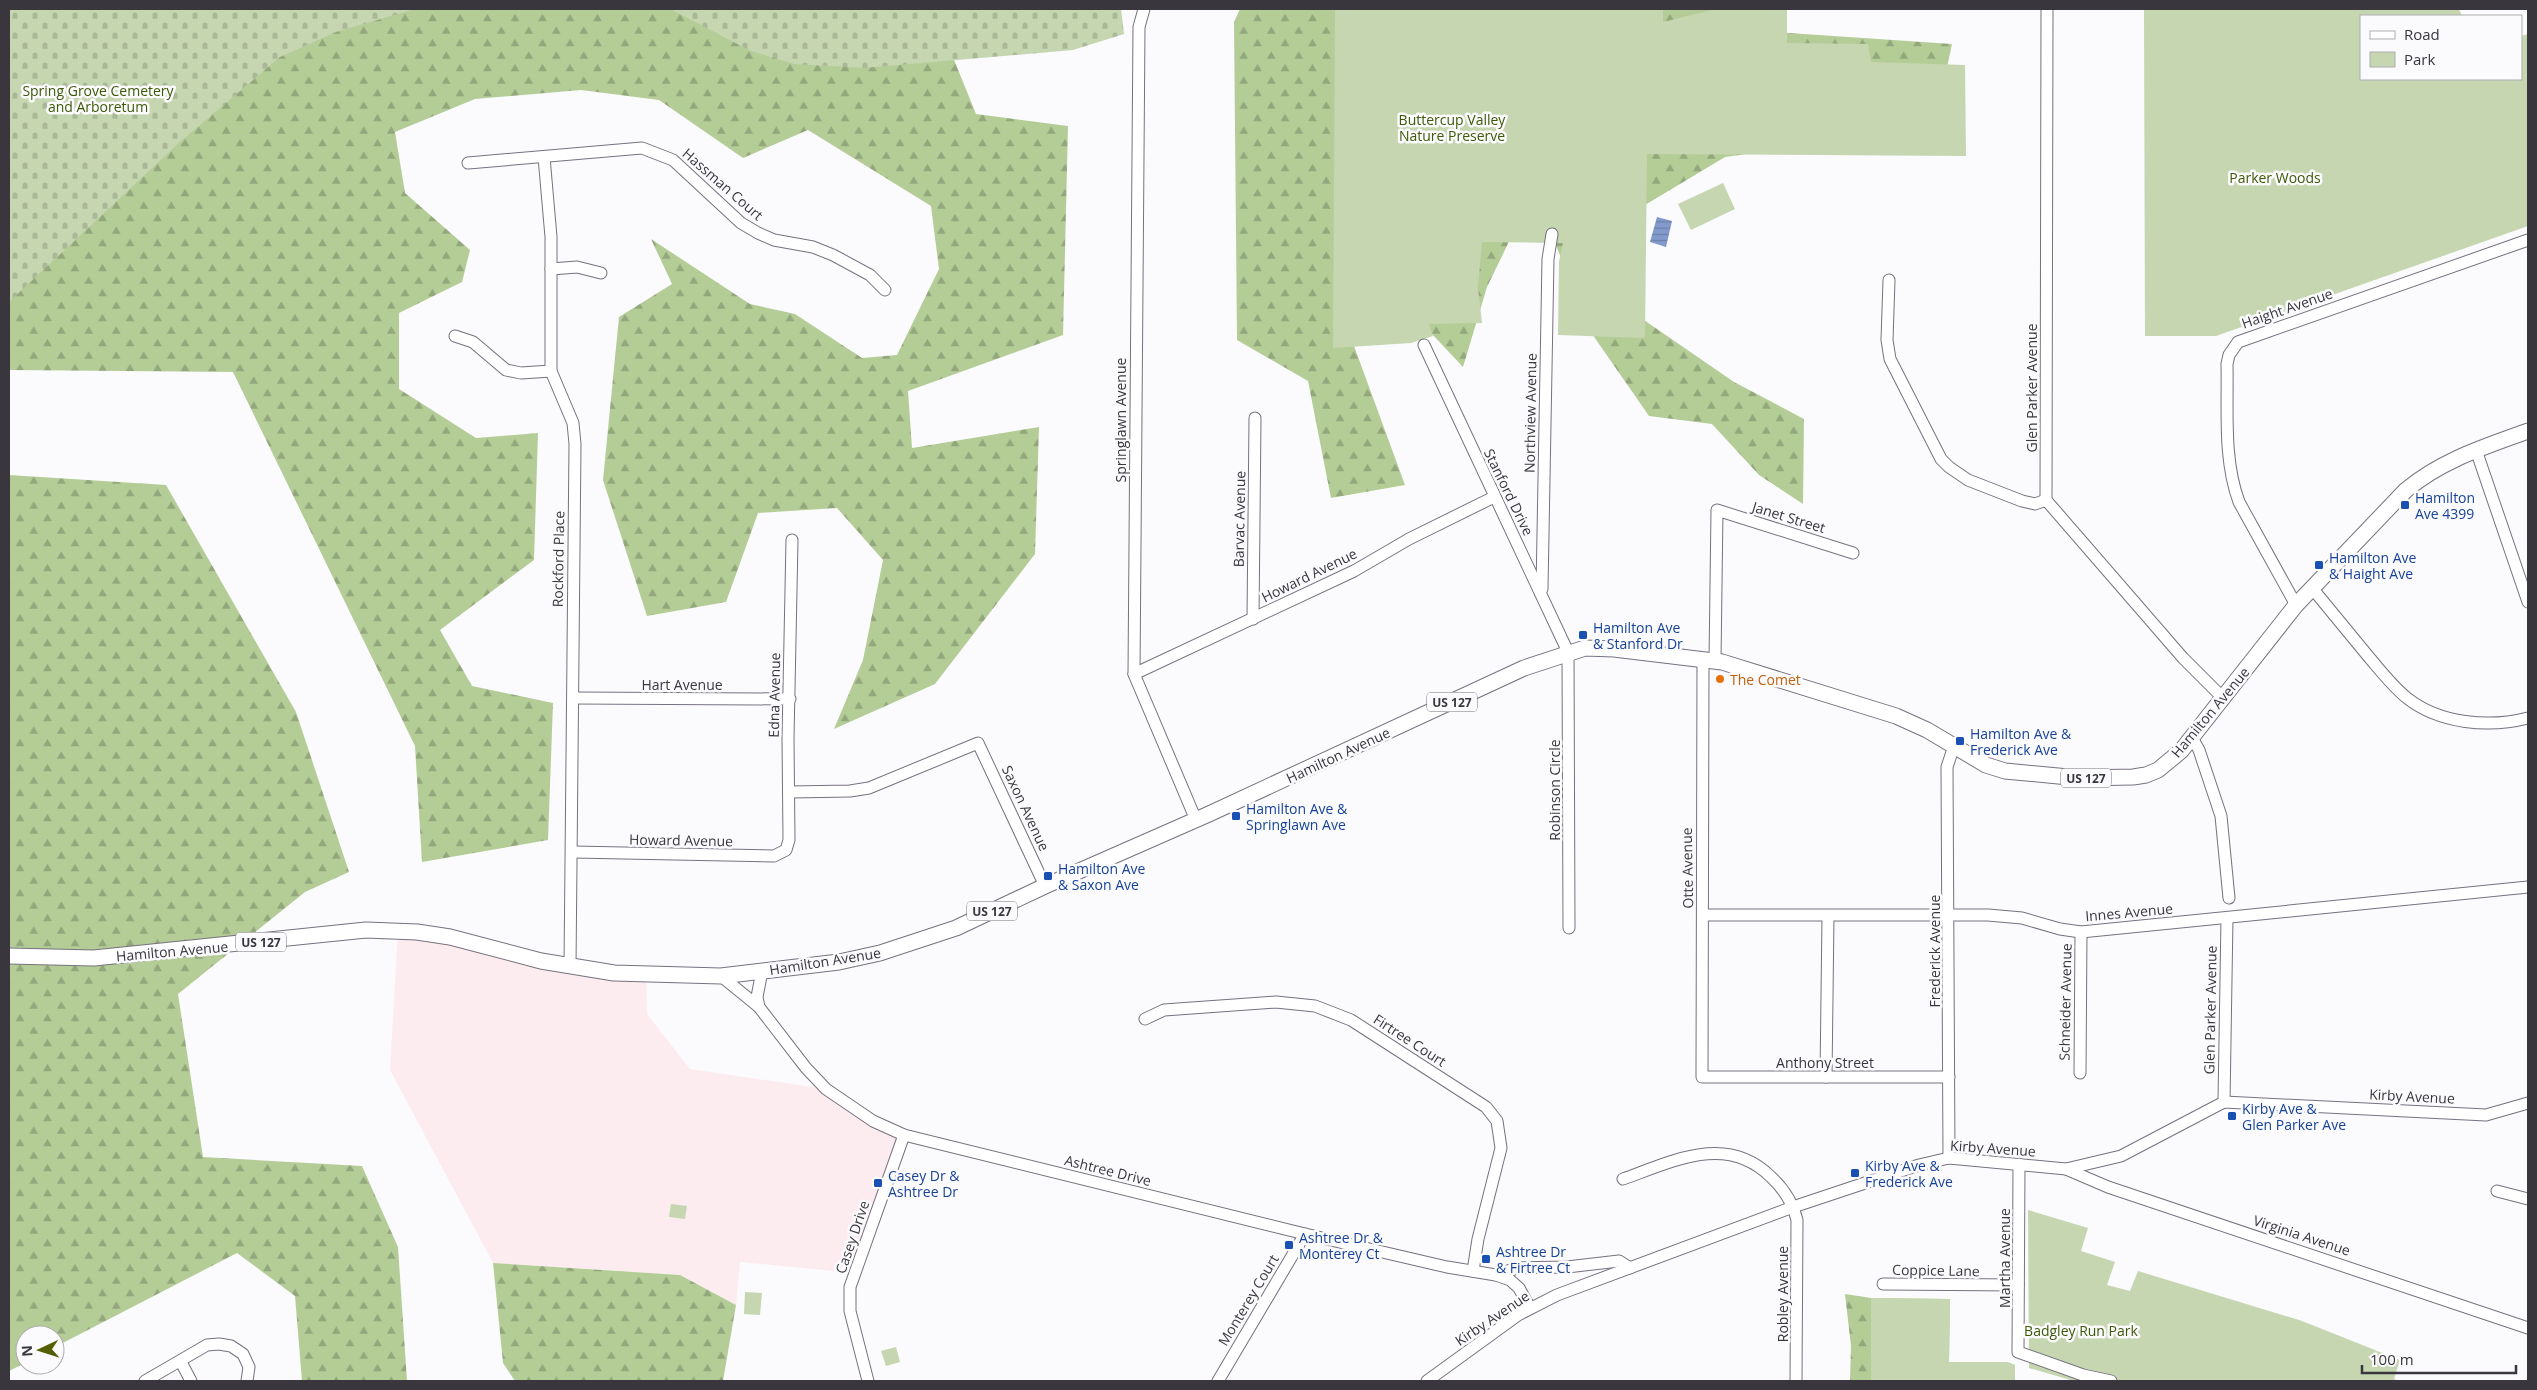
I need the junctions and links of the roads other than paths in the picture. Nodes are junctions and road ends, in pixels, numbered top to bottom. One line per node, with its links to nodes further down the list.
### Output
1 (1144, 9): 29 (street, Springlawn Avenue)
2 (2047, 9): 18 (street, Glen Parker Avenue)
3 (544, 157): 4 (street, Hassman Court); 7 (street, Rockford Place); 10 (street, Hassman Court)
4 (468, 163)
5 (1552, 234): 23 (street, Northview Avenue)
6 (2528, 240): 25 (street, Haight Avenue)
7 (551, 269): 8 (street); 13 (street, Rockford Place)
8 (601, 273)
9 (1889, 280): 18 (street)
10 (885, 290)
11 (455, 336): 13 (street)
12 (1424, 344): 17 (street, Stanford Drive)
13 (551, 371): 30 (street, Rockford Place)
14 (1255, 418): 26 (street, Barvac Avenue)
15 (2528, 431): 16 (main road, Hamilton Avenue / US 127)
16 (2476, 450): 22 (main road, Hamilton Avenue / US 127); 24 (street)
17 (1494, 497): 23 (street, Stanford Drive); 26 (street, Howard Avenue)
18 (2046, 500): 32 (street)
19 (1717, 510): 21 (street, Janet Street); 28 (street, Otte Avenue)
20 (792, 540): 31 (street, Edna Avenue)
21 (1853, 553)
22 (2312, 588): 25 (main road, Hamilton Avenue / US 127); 33 (street)
23 (1542, 593): 27 (street, Stanford Drive)
24 (2528, 602)
25 (2296, 605): 32 (main road, Hamilton Avenue / US 127)
26 (1253, 619): 29 (street, Howard Avenue)
27 (1568, 652): 28 (main road, Hamilton Avenue / US 127); 37 (main road, Hamilton Avenue / US 127); 47 (street, Robinson Circle)
28 (1709, 660): 35 (main road, Hamilton Avenue / US 127); 43 (street, Otte Avenue)
29 (1134, 674): 37 (street, Springlawn Avenue)
30 (574, 698): 31 (street, Hart Avenue); 39 (street, Rockford Place)
31 (790, 699): 36 (street, Edna Avenue)
32 (2224, 699): 34 (main road, Hamilton Avenue / US 127)
33 (2528, 718)
34 (2192, 738): 35 (main road, Hamilton Avenue / US 127); 42 (street)
35 (1954, 746): 45 (street, Frederick Avenue)
36 (790, 792): 38 (street, Edna Avenue); 40 (street, Saxon Avenue)
37 (1196, 820): 40 (main road, Hamilton Avenue / US 127)
38 (786, 850): 39 (street, Howard Avenue)
39 (573, 852): 50 (street, Rockford Place)
40 (1045, 886): 51 (main road, Hamilton Avenue / US 127)
41 (2528, 887): 46 (street, Innes Avenue)
42 (2229, 898)
43 (1703, 915): 44 (street, Innes Avenue); 56 (street, Otte Avenue)
44 (1828, 916): 45 (street, Innes Avenue); 57 (street)
45 (1949, 917): 48 (street, Innes Avenue); 58 (street, Frederick Avenue)
46 (2227, 918): 48 (street, Innes Avenue); 59 (street, Glen Parker Avenue)
47 (1569, 928)
48 (2081, 932): 55 (street, Schneider Avenue)
49 (9, 956): 50 (main road, Hamilton Avenue / US 127)
50 (570, 967): 52 (main road, Hamilton Avenue / US 127)
51 (762, 971): 52 (main road, Hamilton Avenue / US 127); 53 (street)
52 (721, 976): 53 (street, Ashtree Drive)
53 (759, 1007): 61 (street, Ashtree Drive)
54 (1145, 1018): 71 (street, Firtree Court)
55 (2080, 1073)
56 (1702, 1077): 57 (street, Anthony Street)
57 (1826, 1077): 58 (street, Anthony Street)
58 (1949, 1077): 62 (street, Frederick Avenue)
59 (2224, 1102): 60 (street, Kirby Avenue); 64 (street, Kirby Avenue)
60 (2528, 1103)
61 (904, 1135): 69 (street, Ashtree Drive); 81 (street, Casey Drive)
62 (1948, 1158): 63 (street, Kirby Avenue); 68 (street, Kirby Avenue)
63 (2020, 1164): 64 (street, Kirby Avenue); 74 (street, Martha Avenue)
64 (2066, 1169): 76 (street, Virginia Avenue)
65 (1623, 1179): 68 (street)
66 (2497, 1191): 67 (street)
67 (2528, 1198)
68 (1793, 1207): 70 (street, Kirby Avenue); 84 (street, Robley Avenue)
69 (1305, 1234): 71 (street, Ashtree Drive); 82 (street, Monterey Court)
70 (1630, 1268): 72 (street); 75 (street, Kirby Avenue)
71 (1473, 1271): 72 (street, Ashtree Drive)
72 (1496, 1275): 75 (street, Ashtree Drive)
73 (1883, 1284): 74 (street, Coppice Lane)
74 (2018, 1285): 85 (street, Martha Avenue)
75 (1530, 1308): 83 (street, Kirby Avenue)
76 (2528, 1328)
77 (181, 1362): 78 (street); 79 (street); 80 (street)
78 (145, 1381)
79 (191, 1381)
80 (247, 1381)
81 (868, 1381)
82 (1218, 1381)
83 (1427, 1381)
84 (1796, 1381)
85 (2111, 1381)

